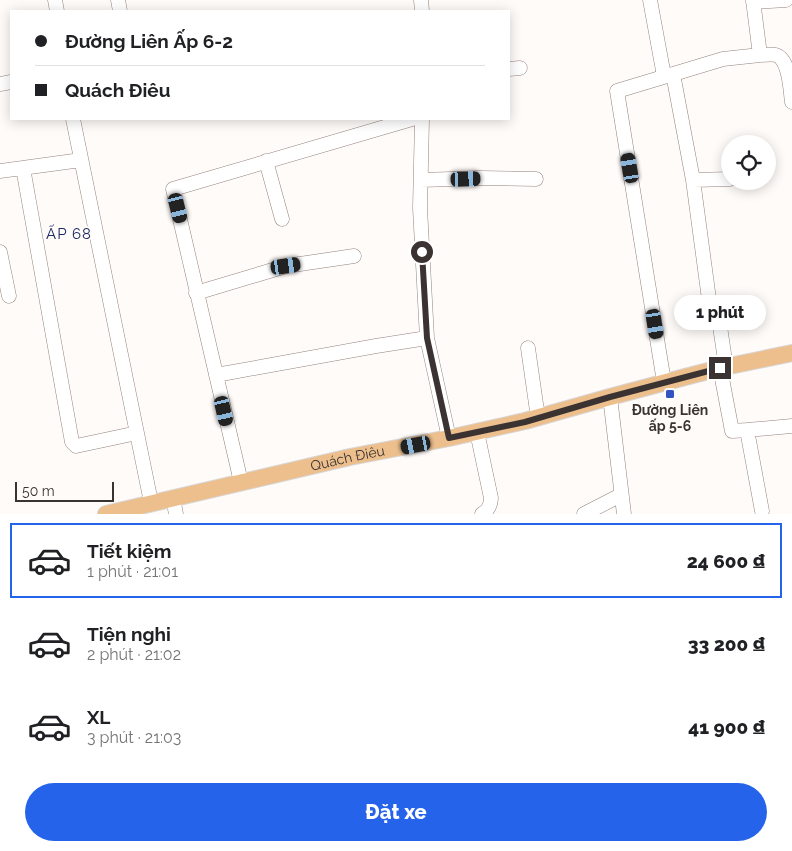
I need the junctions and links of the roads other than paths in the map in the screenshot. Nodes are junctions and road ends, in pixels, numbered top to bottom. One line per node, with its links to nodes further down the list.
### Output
1 (650, 0): 5 (street)
2 (786, 0): 3 (street)
3 (753, 1): 4 (street)
4 (760, 55): 5 (street); 6 (street)
5 (669, 75): 17 (street); 28 (street)
6 (792, 101)
7 (73, 120): 10 (street)
8 (409, 120): 11 (street)
9 (422, 120): 16 (street)
10 (81, 160): 12 (street); 34 (street)
11 (266, 161): 18 (street); 21 (street)
12 (23, 168): 13 (street); 34 (street)
13 (0, 171)
14 (536, 179): 16 (street)
15 (721, 179): 17 (street)
16 (421, 180): 23 (street)
17 (693, 180): 26 (street)
18 (282, 219)
19 (0, 252): 22 (street)
20 (354, 256): 21 (street)
21 (196, 293): 27 (street)
22 (9, 296)
23 (427, 338): 27 (street); 35 (street)
24 (528, 348): 30 (street)
25 (792, 353): 26 (main road, Quách Điêu)
26 (723, 368): 28 (main road, Quách Điêu); 32 (street)
27 (216, 375): 36 (street)
28 (664, 382): 29 (main road, Quách Điêu)
29 (610, 397): 30 (main road, Quách Điêu); 37 (street)
30 (538, 418): 33 (main road, Quách Điêu)
31 (792, 426): 32 (street)
32 (747, 430): 40 (street)
33 (477, 432): 35 (main road, Quách Điêu); 42 (street)
34 (137, 433): 38 (street)
35 (449, 438): 36 (main road, Quách Điêu)
36 (241, 482): 39 (main road, Quách Điêu)
37 (621, 495): 43 (street); 44 (street)
38 (151, 502): 39 (main road, Quách Điêu); 41 (main road, Quách Điêu)
39 (174, 506)
40 (762, 511)
41 (106, 514)
42 (482, 514)
43 (584, 514)
44 (624, 514)

